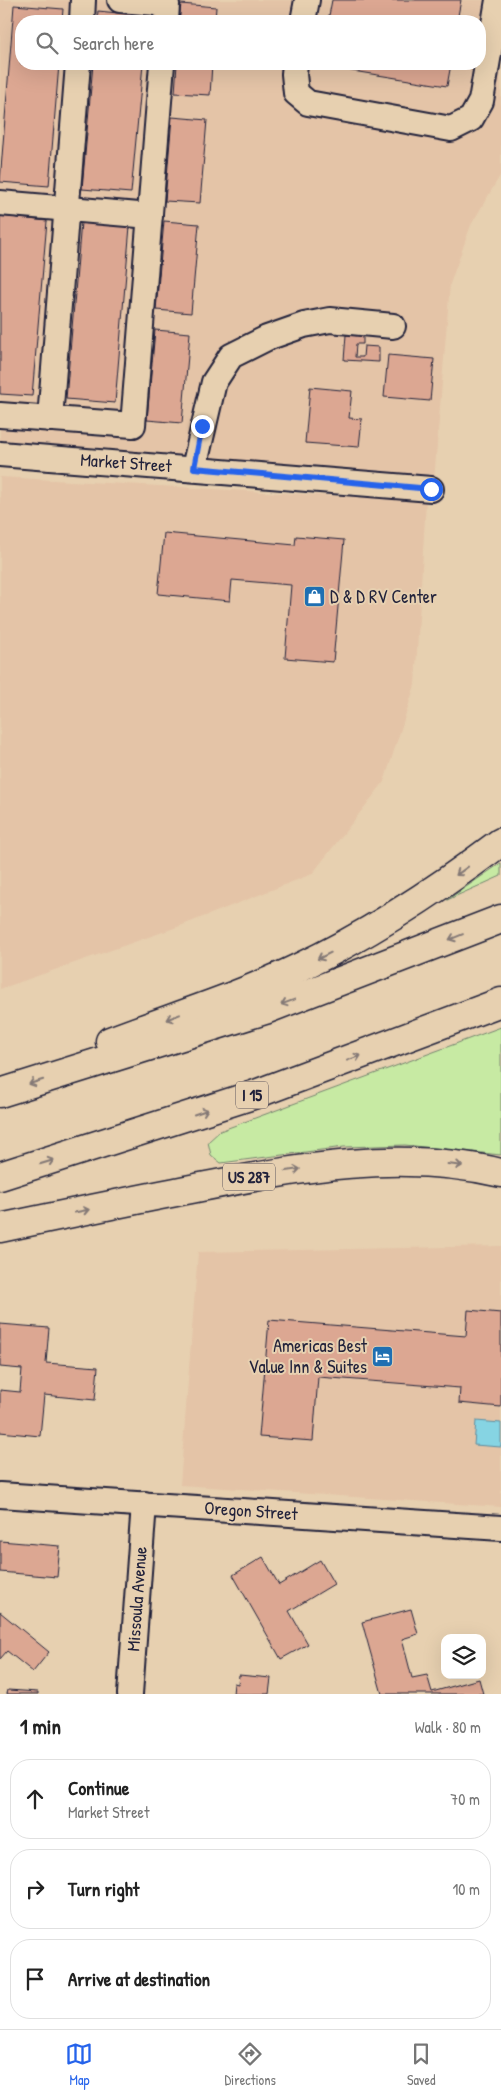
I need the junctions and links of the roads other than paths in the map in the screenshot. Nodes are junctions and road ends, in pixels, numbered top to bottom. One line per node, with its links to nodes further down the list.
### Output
1 (83, 0): 5 (street)
2 (120, 0): 6 (street)
3 (307, 0): 7 (street)
4 (498, 0): 10 (street)
5 (82, 15)
6 (166, 15)
7 (304, 15)
8 (78, 70): 12 (street)
9 (162, 70): 13 (street)
10 (294, 70)
11 (0, 203): 12 (street)
12 (67, 208): 13 (street); 16 (street)
13 (150, 216): 16 (street)
14 (393, 326): 18 (street)
15 (0, 414): 16 (street)
16 (50, 418)
17 (0, 454): 18 (street, Market Street)
18 (194, 468): 19 (street, Market Street)
19 (431, 489)
20 (501, 842): 23 (highway, one-way to 23)
21 (501, 919): 23 (highway, one-way to 23)
22 (501, 1002): 26 (highway, I 15, one-way to 22)
23 (71, 1072): 24 (highway, one-way to 24)
24 (0, 1093)
25 (501, 1173): 27 (highway, US 287, one-way to 25)
26 (0, 1176)
27 (0, 1228)
28 (0, 1494): 29 (street, Oregon Street)
29 (144, 1504): 30 (street, Oregon Street); 31 (street, Missoula Avenue)
30 (501, 1528)
31 (130, 1694)

